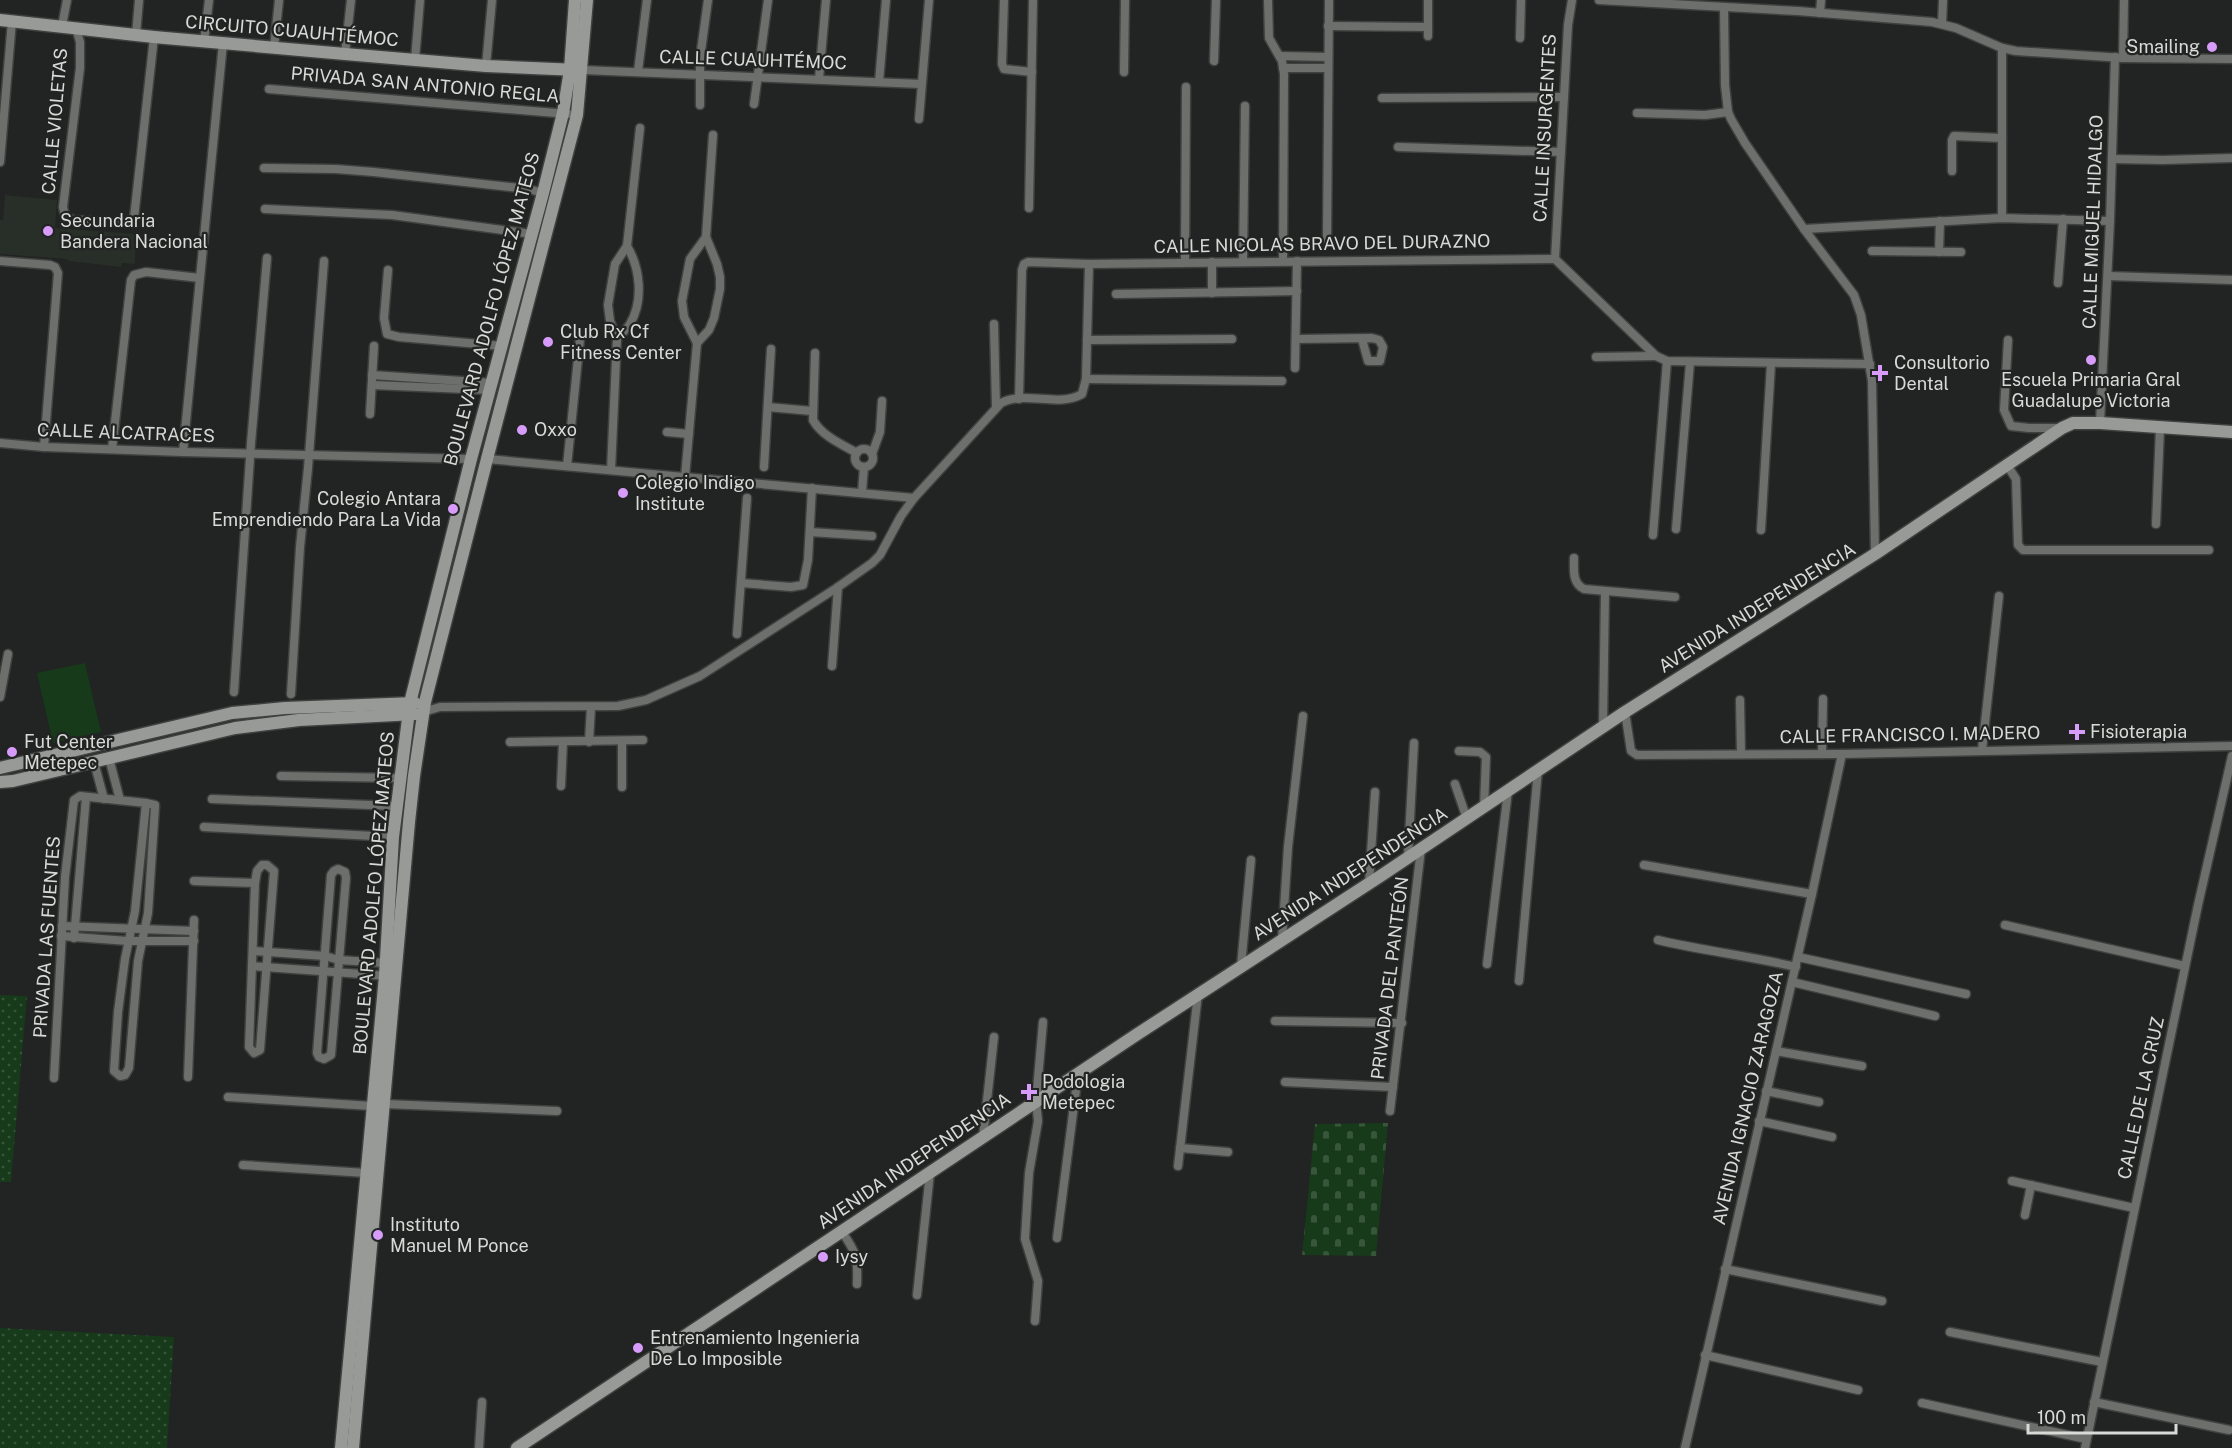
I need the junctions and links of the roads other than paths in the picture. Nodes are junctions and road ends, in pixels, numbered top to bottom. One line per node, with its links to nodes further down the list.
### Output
1 (67, 0): 35 (street)
2 (139, 0): 39 (street)
3 (209, 0): 43 (street)
4 (279, 0): 45 (street)
5 (351, 0): 47 (street)
6 (420, 0): 52 (street)
7 (492, 0): 54 (street)
8 (575, 0): 57 (street, BOULEVARD ADOLFO LÓPEZ MATEOS)
9 (587, 0): 57 (street, BOULEVARD ADOLFO LÓPEZ MATEOS)
10 (647, 0): 58 (street)
11 (708, 0): 61 (street)
12 (768, 0): 62 (street)
13 (826, 0): 63 (street)
14 (886, 0): 64 (street)
15 (928, 0): 65 (street)
16 (1004, 0): 59 (street)
17 (1033, 0): 59 (street)
18 (1125, 0): 60 (street)
19 (1216, 0): 53 (street)
20 (1268, 0): 48 (street)
21 (1329, 0): 36 (street)
22 (1428, 0): 37 (street)
23 (1521, 0): 42 (street)
24 (1572, 0): 68 (street, CALLE INSURGENTES)
25 (1599, 0): 29 (street)
26 (1821, 0): 32 (street)
27 (1942, 0): 34 (street)
28 (2124, 0): 50 (street, CALLE MIGUEL HIDALGO)
29 (1624, 1): 31 (street)
30 (1735, 4): 31 (street); 32 (street)
31 (1724, 8): 73 (street)
32 (1820, 13): 34 (street)
33 (6, 20): 35 (street, CIRCUITO CUAUHTÉMOC); 85 (street)
34 (1942, 24): 46 (street)
35 (63, 26): 38 (street, CIRCUITO CUAUHTÉMOC)
36 (1328, 26): 37 (street); 49 (street)
37 (1428, 27): 40 (street)
38 (76, 28): 39 (street, CIRCUITO CUAUHTÉMOC); 41 (street, CALLE VIOLETAS)
39 (136, 35): 41 (street, CIRCUITO CUAUHTÉMOC)
40 (1428, 36)
41 (154, 37): 43 (street, CIRCUITO CUAUHTÉMOC)
42 (1520, 38)
43 (204, 42): 44 (street, CIRCUITO CUAUHTÉMOC)
44 (223, 43): 45 (street, CIRCUITO CUAUHTÉMOC); 115 (street)
45 (274, 48): 47 (street, CIRCUITO CUAUHTÉMOC)
46 (2002, 48): 50 (street); 80 (street)
47 (345, 54): 52 (street, CIRCUITO CUAUHTÉMOC)
48 (1280, 57): 49 (street); 55 (street)
49 (1328, 57): 56 (street)
50 (2119, 57): 51 (street); 84 (street, CALLE MIGUEL HIDALGO)
51 (2232, 59)
52 (415, 60): 54 (street, CIRCUITO CUAUHTÉMOC)
53 (1214, 61)
54 (486, 66): 57 (street, CIRCUITO CUAUHTÉMOC)
55 (1283, 68): 56 (street); 109 (street)
56 (1328, 68): 98 (street)
57 (576, 70): 58 (street, CALLE CUAUHTÉMOC); 74 (street, BOULEVARD ADOLFO LÓPEZ MATEOS); 76 (street, BOULEVARD ADOLFO LÓPEZ MATEOS)
58 (638, 71): 61 (street, CALLE CUAUHTÉMOC)
59 (1032, 72): 89 (street)
60 (1124, 72)
61 (700, 74): 62 (street, CALLE CUAUHTÉMOC); 71 (street)
62 (757, 76): 63 (street, CALLE CUAUHTÉMOC); 70 (street)
63 (819, 79): 64 (street, CALLE CUAUHTÉMOC)
64 (879, 82): 65 (street, CALLE CUAUHTÉMOC)
65 (921, 84): 77 (street)
66 (1186, 87): 107 (street)
67 (269, 89): 74 (street, PRIVADA SAN ANTONIO REGLA)
68 (1564, 97): 69 (street); 82 (street, CALLE INSURGENTES)
69 (1382, 98)
70 (754, 104)
71 (700, 105)
72 (1245, 106): 108 (street)
73 (1728, 112): 75 (street); 95 (street)
74 (563, 113): 76 (street, PRIVADA SAN ANTONIO REGLA); 88 (street, BOULEVARD ADOLFO LÓPEZ MATEOS)
75 (1637, 113)
76 (577, 115): 167 (street, BOULEVARD ADOLFO LÓPEZ MATEOS)
77 (919, 118)
78 (639, 128): 99 (street)
79 (713, 135): 97 (street)
80 (2002, 138): 87 (street); 91 (street)
81 (1398, 147): 82 (street)
82 (1561, 152): 104 (street, CALLE INSURGENTES)
83 (2232, 158): 84 (street)
84 (2112, 159): 94 (street, CALLE MIGUEL HIDALGO)
85 (0, 162)
86 (264, 168): 88 (street)
87 (1952, 171)
88 (543, 193): 96 (street, BOULEVARD ADOLFO LÓPEZ MATEOS)
89 (1029, 208)
90 (265, 209): 96 (street)
91 (2002, 218): 92 (street); 93 (street)
92 (2063, 219): 94 (street); 117 (street)
93 (1940, 221): 95 (street); 101 (street)
94 (2110, 221): 114 (street, CALLE MIGUEL HIDALGO)
95 (1804, 229): 139 (street)
96 (532, 234): 131 (street, BOULEVARD ADOLFO LÓPEZ MATEOS)
97 (706, 237): 129 (street); 129 (street)
98 (1327, 240)
99 (627, 246): 122 (street); 122 (street)
100 (1872, 252): 101 (street)
101 (1939, 252): 102 (street)
102 (1961, 252)
103 (267, 258): 163 (street)
104 (1555, 259): 110 (street, CALLE NICOLAS BRAVO DEL DURAZNO); 134 (street)
105 (0, 261): 159 (street)
106 (324, 261): 165 (street)
107 (1185, 261): 111 (street, CALLE NICOLAS BRAVO DEL DURAZNO); 112 (street, CALLE NICOLAS BRAVO DEL DURAZNO)
108 (1243, 261): 109 (street, CALLE NICOLAS BRAVO DEL DURAZNO); 111 (street, CALLE NICOLAS BRAVO DEL DURAZNO)
109 (1283, 261): 110 (street, CALLE NICOLAS BRAVO DEL DURAZNO)
110 (1297, 261): 118 (street)
111 (1212, 262): 119 (street)
112 (1089, 264): 127 (street); 146 (street, CALLE NICOLAS BRAVO DEL DURAZNO)
113 (388, 270): 131 (street)
114 (2108, 276): 116 (street); 152 (street, CALLE MIGUEL HIDALGO)
115 (200, 278): 160 (street); 161 (street)
116 (2232, 280)
117 (2058, 283)
118 (1297, 291): 119 (street); 125 (street)
119 (1212, 293): 120 (street)
120 (1116, 294)
121 (994, 324): 149 (street)
122 (617, 338): 172 (street)
123 (580, 339): 169 (street)
124 (1232, 339): 127 (street)
125 (1296, 339): 126 (street); 140 (street)
126 (1362, 339)
127 (1087, 340): 142 (street)
128 (2008, 340): 153 (street)
129 (697, 343): 157 (street)
130 (374, 346): 141 (street)
131 (502, 346): 145 (street, BOULEVARD ADOLFO LÓPEZ MATEOS)
132 (771, 349): 148 (street)
133 (815, 353): 150 (street)
134 (1656, 356): 135 (street); 136 (street)
135 (1596, 357)
136 (1667, 361): 137 (street); 182 (street)
137 (1690, 363): 138 (street); 179 (street)
138 (1771, 364): 139 (street); 180 (street)
139 (1870, 364): 185 (street)
140 (1295, 368)
141 (372, 375): 144 (street); 145 (street)
142 (1086, 379): 143 (street); 146 (street)
143 (1282, 381)
144 (372, 385): 145 (street); 151 (street)
145 (490, 386): 166 (street, BOULEVARD ADOLFO LÓPEZ MATEOS)
146 (1019, 399): 149 (street)
147 (882, 401): 164 (street)
148 (768, 407): 150 (street); 170 (street)
149 (996, 407): 177 (street)
150 (812, 411): 162 (street)
151 (370, 414)
152 (2100, 423): 153 (street, AVENIDA INDEPENDENCIA); 154 (street, AVENIDA INDEPENDENCIA)
153 (2062, 428): 168 (street, AVENIDA INDEPENDENCIA)
154 (2160, 428): 156 (street, AVENIDA INDEPENDENCIA); 178 (street)
155 (667, 432): 157 (street)
156 (2232, 432)
157 (689, 434): 173 (street)
158 (0, 443): 159 (street, CALLE ALCATRACES)
159 (44, 447): 160 (street, CALLE ALCATRACES)
160 (112, 449): 161 (street, CALLE ALCATRACES)
161 (183, 452): 163 (street, CALLE ALCATRACES)
162 (857, 453): 164 (street); 171 (street)
163 (250, 454): 165 (street, CALLE ALCATRACES); 195 (street)
164 (872, 454): 171 (street)
165 (309, 456): 166 (street, CALLE ALCATRACES); 196 (street)
166 (471, 459): 202 (street, BOULEVARD ADOLFO LÓPEZ MATEOS)
167 (487, 459): 169 (street); 200 (street, BOULEVARD ADOLFO LÓPEZ MATEOS)
168 (2007, 465): 184 (street); 185 (street, AVENIDA INDEPENDENCIA)
169 (567, 466): 172 (street)
170 (764, 467)
171 (864, 467): 175 (street)
172 (610, 470): 173 (street)
173 (685, 477): 174 (street)
174 (812, 488): 175 (street); 181 (street)
175 (862, 492): 177 (street)
176 (747, 498): 187 (street)
177 (914, 498): 188 (street)
178 (2156, 524)
179 (1676, 529)
180 (1761, 530)
181 (810, 532): 183 (street); 187 (street)
182 (1653, 535)
183 (872, 537)
184 (2209, 550)
185 (1875, 554): 203 (street, AVENIDA INDEPENDENCIA)
186 (1574, 558): 189 (street)
187 (741, 583): 192 (street)
188 (838, 587): 194 (street); 201 (street)
189 (1605, 592): 191 (street); 206 (street)
190 (1999, 596): 215 (street)
191 (1675, 597)
192 (737, 634)
193 (8, 654): 197 (street)
194 (832, 666)
195 (234, 692)
196 (291, 694)
197 (0, 697)
198 (1823, 699): 218 (street)
199 (1740, 700): 217 (street)
200 (424, 707): 201 (street); 202 (street); 278 (street, BOULEVARD ADOLFO LÓPEZ MATEOS)
201 (591, 707): 211 (street)
202 (409, 709): 204 (street); 207 (street); 226 (street, BOULEVARD ADOLFO LÓPEZ MATEOS)
203 (1625, 712): 206 (street, AVENIDA INDEPENDENCIA); 217 (street, CALLE FRANCISCO I. MADERO)
204 (232, 714): 207 (street); 223 (street)
205 (1303, 716): 260 (street)
206 (1603, 726): 224 (street, AVENIDA INDEPENDENCIA)
207 (236, 728): 221 (street)
208 (643, 740): 212 (street)
209 (510, 742): 210 (street)
210 (563, 742): 211 (street); 229 (street)
211 (589, 742): 212 (street)
212 (622, 742): 230 (street)
213 (1414, 743): 244 (street)
214 (2232, 746): 215 (street, CALLE FRANCISCO I. MADERO)
215 (1982, 750): 219 (street, CALLE FRANCISCO I. MADERO)
216 (1459, 751): 239 (street)
217 (1741, 754): 218 (street, CALLE FRANCISCO I. MADERO)
218 (1822, 754): 219 (street, CALLE FRANCISCO I. MADERO)
219 (1842, 754): 250 (street, AVENIDA IGNACIO ZARAGOZA)
220 (2232, 756): 273 (street, CALLE DE LA CRUZ)
221 (109, 758): 222 (street); 236 (street)
222 (94, 762): 227 (street); 234 (street)
223 (0, 768)
224 (1538, 770): 231 (street, AVENIDA INDEPENDENCIA); 279 (street)
225 (281, 776): 226 (street)
226 (399, 778): 238 (street, BOULEVARD ADOLFO LÓPEZ MATEOS)
227 (0, 782)
228 (1455, 784): 240 (street)
229 (561, 786)
230 (622, 787)
231 (1508, 791): 239 (street, AVENIDA INDEPENDENCIA); 270 (street)
232 (1375, 792): 249 (street)
233 (86, 797): 234 (street); 252 (street, PRIVADA LAS FUENTES); 253 (street, PRIVADA LAS FUENTES)
234 (104, 799): 236 (street)
235 (212, 799): 238 (street)
236 (120, 801): 237 (street)
237 (150, 804): 255 (street); 256 (street)
238 (396, 806): 242 (street, BOULEVARD ADOLFO LÓPEZ MATEOS)
239 (1484, 807): 240 (street, AVENIDA INDEPENDENCIA)
240 (1467, 819): 243 (street, AVENIDA INDEPENDENCIA)
241 (204, 827): 242 (street)
242 (393, 837): 278 (street, BOULEVARD ADOLFO LÓPEZ MATEOS)
243 (1421, 849): 244 (street, AVENIDA INDEPENDENCIA); 288 (street, PRIVADA DEL PANTEÓN)
244 (1408, 857): 249 (street, AVENIDA INDEPENDENCIA)
245 (1251, 860): 272 (street)
246 (1644, 865): 250 (street)
247 (194, 882): 248 (street)
248 (255, 883): 265 (street); 266 (street)
249 (1369, 884): 260 (street, AVENIDA INDEPENDENCIA)
250 (1812, 894): 268 (street, AVENIDA IGNACIO ZARAGOZA)
251 (194, 920): 257 (street)
252 (62, 926): 253 (street); 258 (street, PRIVADA LAS FUENTES)
253 (75, 926): 255 (street); 259 (street, PRIVADA LAS FUENTES)
254 (2005, 926): 273 (street)
255 (132, 930): 256 (street); 262 (street)
256 (145, 930): 257 (street); 263 (street)
257 (194, 931): 264 (street)
258 (61, 936): 259 (street); 294 (street, PRIVADA LAS FUENTES)
259 (74, 938): 262 (street)
260 (1282, 940): 272 (street, AVENIDA INDEPENDENCIA)
261 (1658, 940): 275 (street)
262 (128, 941): 263 (street); 283 (street)
263 (141, 941): 264 (street); 284 (street)
264 (194, 941): 293 (street)
265 (253, 951): 266 (street); 271 (street)
266 (267, 952): 267 (street); 274 (street)
267 (325, 956): 269 (street); 269 (street); 276 (street)
268 (1798, 957): 275 (street, AVENIDA IGNACIO ZARAGOZA); 282 (street)
269 (339, 960): 277 (street); 278 (street)
270 (1488, 964)
271 (252, 966): 274 (street); 274 (street)
272 (1241, 966): 281 (street, AVENIDA INDEPENDENCIA)
273 (2185, 966): 315 (street, CALLE DE LA CRUZ)
274 (266, 967): 276 (street)
275 (1796, 967): 280 (street, AVENIDA IGNACIO ZARAGOZA)
276 (323, 971): 277 (street); 277 (street)
277 (338, 972): 278 (street)
278 (389, 972): 301 (street, BOULEVARD ADOLFO LÓPEZ MATEOS)
279 (1520, 981)
280 (1792, 982): 285 (street); 290 (street, AVENIDA IGNACIO ZARAGOZA)
281 (1198, 994): 292 (street, AVENIDA INDEPENDENCIA); 307 (street)
282 (1966, 994)
283 (118, 1012): 284 (street); 284 (street)
284 (132, 1013)
285 (1935, 1016)
286 (1275, 1021): 288 (street)
287 (1043, 1022): 299 (street)
288 (1402, 1023): 296 (street, PRIVADA DEL PANTEÓN)
289 (994, 1037): 305 (street)
290 (1776, 1051): 291 (street); 297 (street, AVENIDA IGNACIO ZARAGOZA)
291 (1862, 1066)
292 (1078, 1074): 299 (street, AVENIDA INDEPENDENCIA); 318 (street)
293 (188, 1077)
294 (54, 1078)
295 (1285, 1082): 296 (street)
296 (1393, 1087): 303 (street, PRIVADA DEL PANTEÓN)
297 (1766, 1091): 300 (street); 304 (street, AVENIDA IGNACIO ZARAGOZA)
298 (228, 1098): 301 (street)
299 (1036, 1101): 305 (street, AVENIDA INDEPENDENCIA); 323 (street)
300 (1819, 1102)
301 (378, 1105): 302 (street); 311 (street, BOULEVARD ADOLFO LÓPEZ MATEOS); 334 (street, BOULEVARD ADOLFO LÓPEZ MATEOS)
302 (557, 1111)
303 (1390, 1111)
304 (1759, 1121): 306 (street); 319 (street, AVENIDA IGNACIO ZARAGOZA)
305 (983, 1137): 312 (street, AVENIDA INDEPENDENCIA)
306 (1832, 1137)
307 (1180, 1148): 308 (street); 310 (street)
308 (1228, 1152)
309 (243, 1165): 311 (street)
310 (1178, 1166)
311 (366, 1173): 333 (street, BOULEVARD ADOLFO LÓPEZ MATEOS)
312 (930, 1173): 317 (street, AVENIDA INDEPENDENCIA); 321 (street)
313 (2012, 1181): 314 (street)
314 (2031, 1185): 315 (street); 316 (street)
315 (2134, 1208): 326 (street, CALLE DE LA CRUZ)
316 (2025, 1215)
317 (842, 1232): 320 (street); 336 (street, AVENIDA INDEPENDENCIA)
318 (1057, 1238)
319 (1725, 1269): 322 (street); 325 (street, AVENIDA IGNACIO ZARAGOZA)
320 (857, 1284)
321 (917, 1294)
322 (1882, 1301)
323 (1035, 1321)
324 (1950, 1332): 326 (street)
325 (1705, 1355): 327 (street); 337 (street, AVENIDA IGNACIO ZARAGOZA)
326 (2103, 1362): 329 (street, CALLE DE LA CRUZ)
327 (1858, 1389)
328 (482, 1402): 335 (street)
329 (2094, 1402): 331 (street); 332 (street, CALLE DE LA CRUZ)
330 (1922, 1403): 332 (street)
331 (2229, 1430)
332 (2085, 1444)
333 (341, 1448)
334 (353, 1448)
335 (479, 1448)
336 (517, 1448)
337 (1684, 1448)

